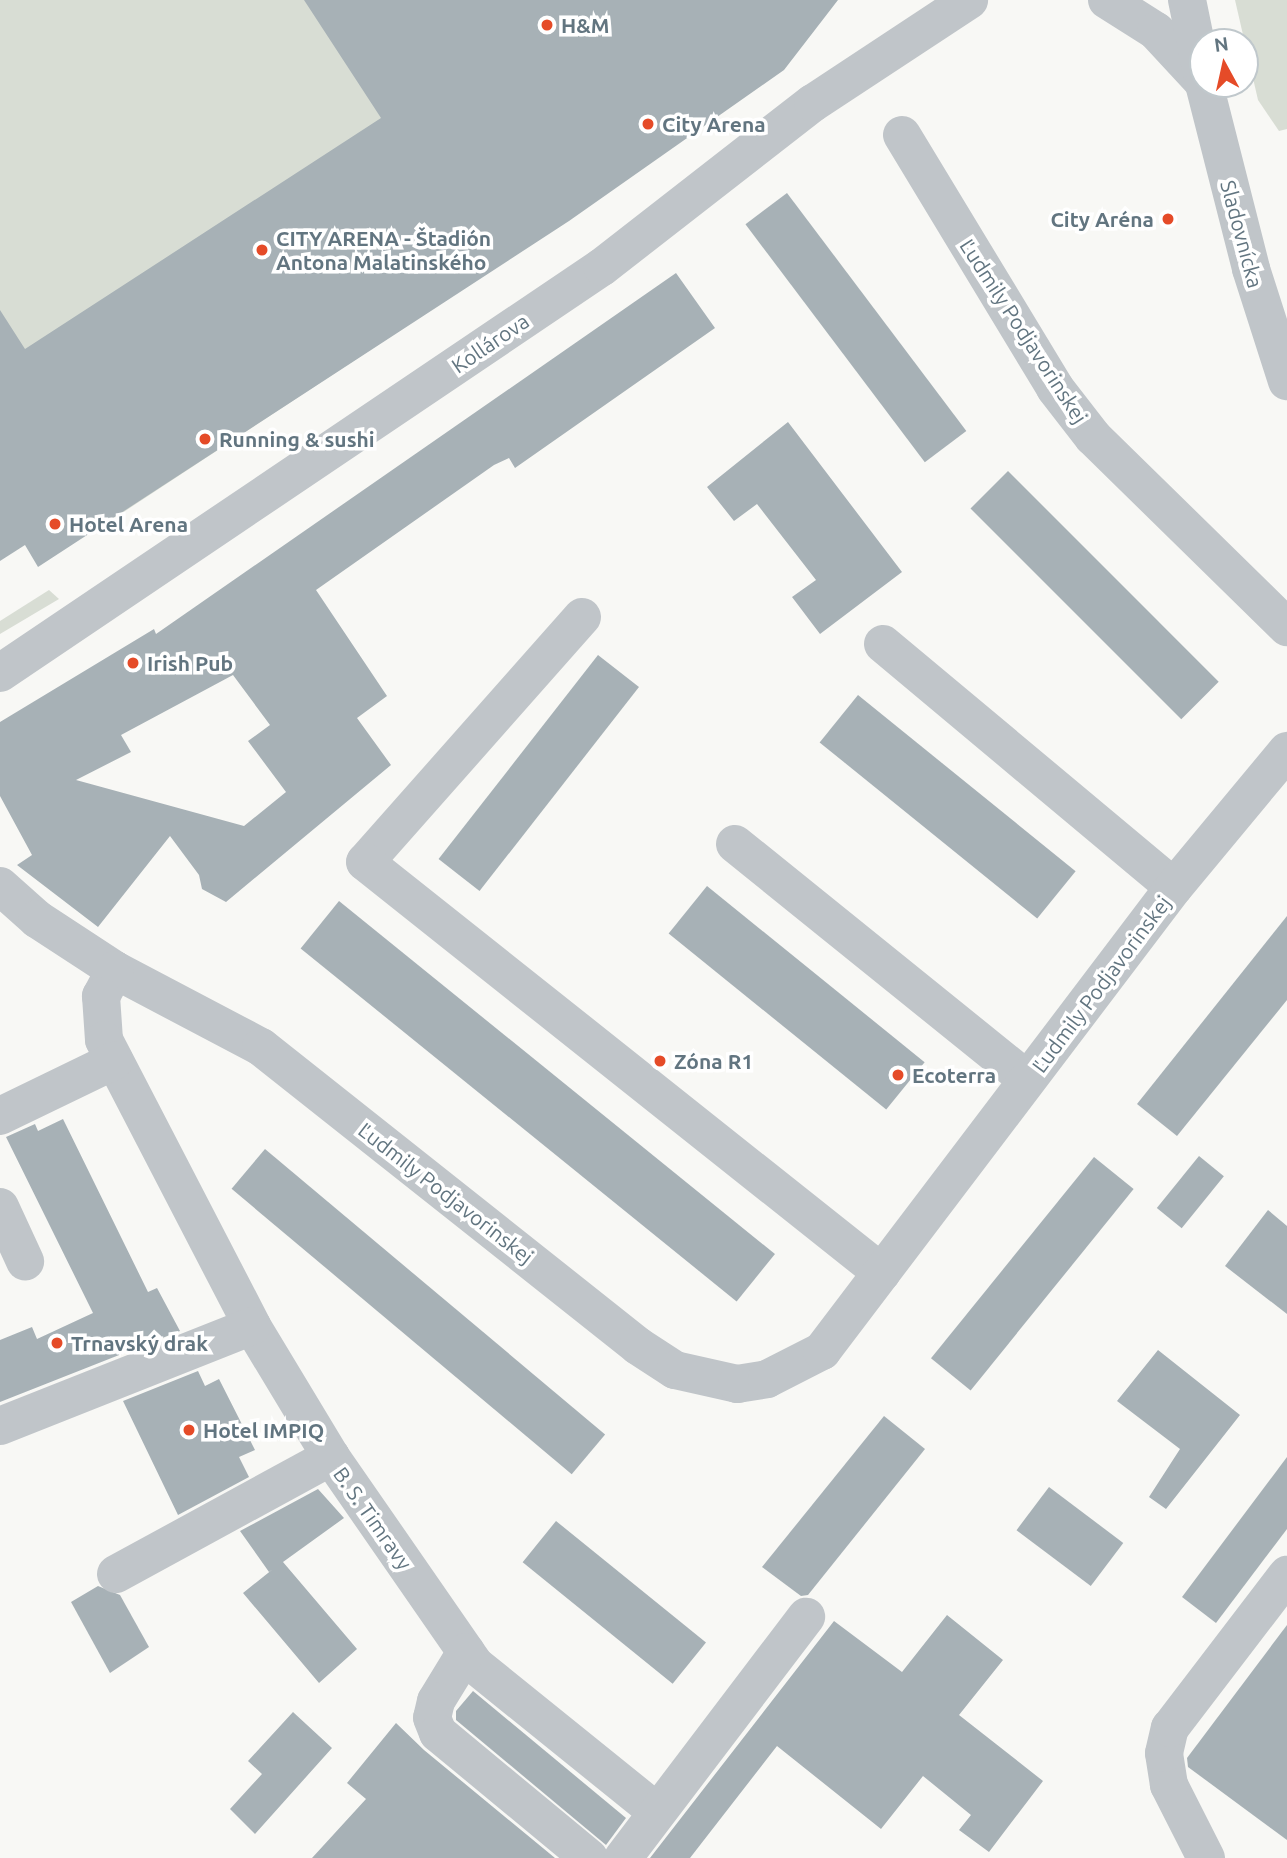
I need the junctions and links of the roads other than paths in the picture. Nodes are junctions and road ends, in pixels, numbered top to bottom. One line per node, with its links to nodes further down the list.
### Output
1 (969, 0): 12 (street, Kollárova)
2 (1107, 0): 5 (street)
3 (1194, 10): 4 (street, Sladovnícka)
4 (1196, 28)
5 (1189, 66)
6 (1207, 98): 8 (street, Sladovnícka)
7 (902, 135): 10 (street, Ľudmily Podjavorinskej)
8 (1287, 382)
9 (582, 617): 23 (street)
10 (1287, 627)
11 (883, 644): 16 (street, Ľudmily Podjavorinskej)
12 (0, 673)
13 (1287, 751): 16 (street, Ľudmily Podjavorinskej)
14 (735, 844): 19 (street, Ľudmily Podjavorinskej)
15 (0, 886): 17 (street, Ľudmily Podjavorinskej)
16 (1174, 887): 19 (street, Ľudmily Podjavorinskej)
17 (115, 970): 18 (street, B. S. Timravy); 23 (street, Ľudmily Podjavorinskej)
18 (114, 1061): 20 (street); 24 (street, B. S. Timravy)
19 (1027, 1080): 23 (street, Ľudmily Podjavorinskej)
20 (0, 1116)
21 (0, 1207): 22 (street)
22 (25, 1261)
23 (882, 1273)
24 (252, 1326): 25 (street); 26 (street, B. S. Timravy)
25 (0, 1426)
26 (331, 1457): 27 (street); 30 (street, B. S. Timravy)
27 (116, 1574)
28 (1287, 1574): 34 (street)
29 (806, 1617): 31 (street)
30 (466, 1652): 31 (street, B. S. Timravy); 32 (street)
31 (657, 1812): 33 (street)
32 (589, 1858)
33 (623, 1858)
34 (1206, 1858)

